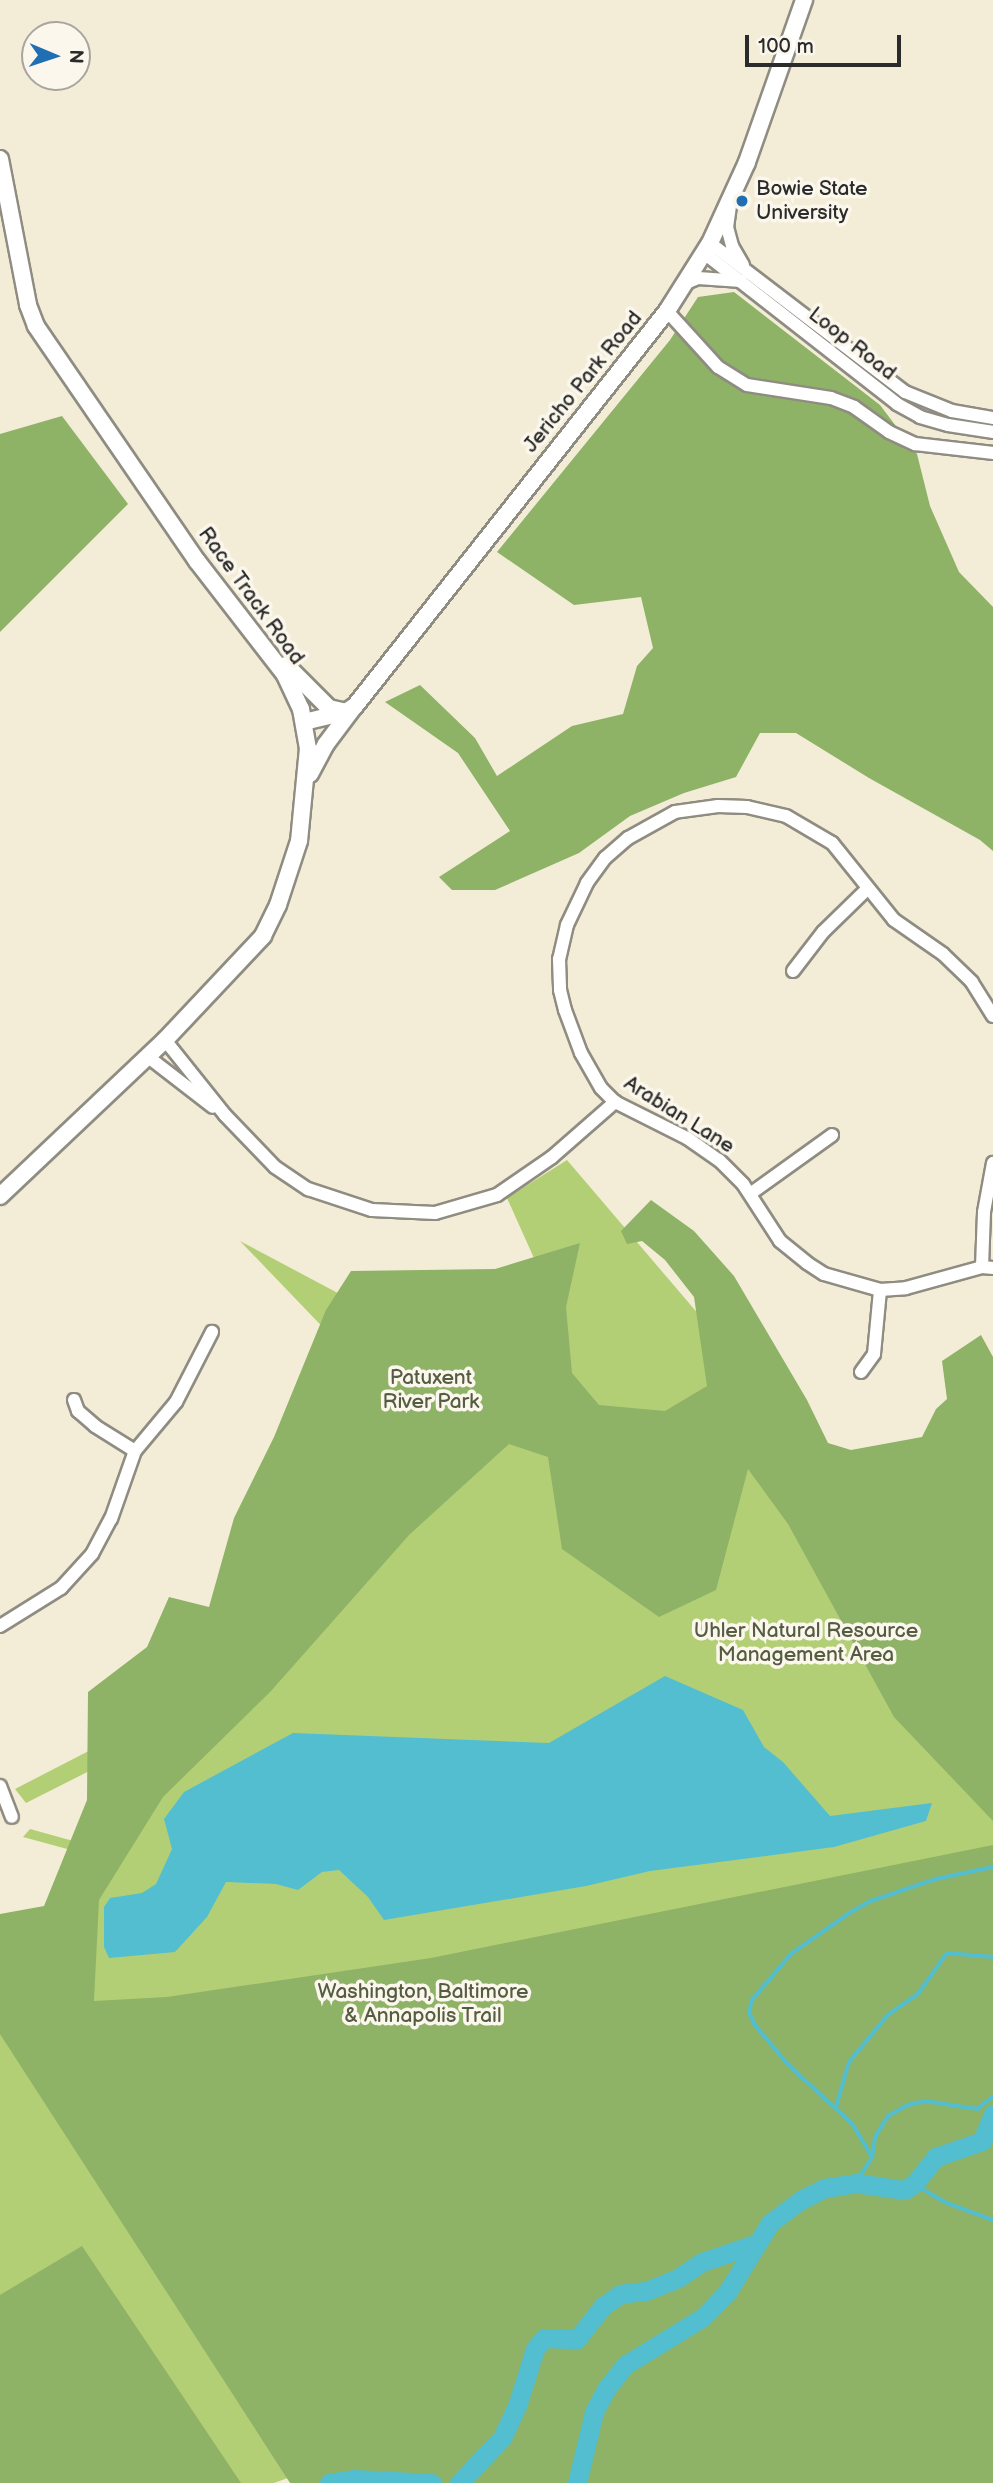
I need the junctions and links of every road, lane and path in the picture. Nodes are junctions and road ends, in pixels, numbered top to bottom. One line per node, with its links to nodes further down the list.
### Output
1 (804, 0): 3 (street, Jericho Park Road)
2 (0, 159): 11 (street, Race Track Road)
3 (732, 195): 4 (street, Jericho Park Road); 5 (street)
4 (707, 248): 5 (street, Loop Road); 6 (street, Jericho Park Road)
5 (744, 276): 6 (street); 8 (street, Loop Road); 9 (street, Loop Road)
6 (686, 283): 7 (street, Jericho Park Road)
7 (667, 311): 10 (street); 12 (street, Jericho Park Road)
8 (993, 418)
9 (993, 432)
10 (993, 453)
11 (267, 652): 12 (street); 13 (street, Race Track Road)
12 (350, 709): 13 (street); 14 (street, Jericho Park Road)
13 (304, 722): 14 (street, Race Track Road)
14 (306, 790): 18 (street, Race Track Road)
15 (867, 889): 16 (street); 17 (street, Arabian Lane); 20 (street, Arabian Lane)
16 (793, 971)
17 (993, 1016)
18 (165, 1040): 19 (street, Race Track Road); 21 (street)
19 (148, 1056): 21 (street); 25 (street, Race Track Road)
20 (615, 1102): 21 (street); 24 (street, Arabian Lane)
21 (225, 1115)
22 (832, 1135): 24 (street)
23 (993, 1163): 26 (street, Arabian Lane)
24 (750, 1194): 27 (street, Arabian Lane)
25 (0, 1196)
26 (988, 1267): 27 (street, Arabian Lane)
27 (880, 1290): 29 (street)
28 (212, 1332): 31 (street)
29 (861, 1371)
30 (74, 1399): 31 (street)
31 (135, 1451): 32 (street)
32 (0, 1626)
33 (0, 1786): 34 (street)
34 (12, 1817)

